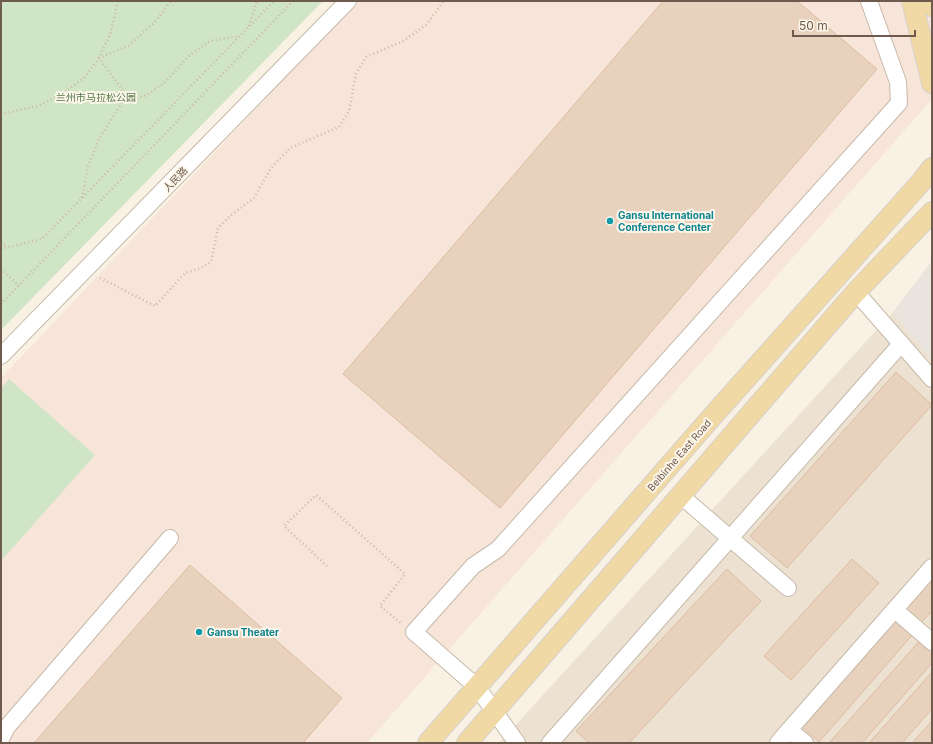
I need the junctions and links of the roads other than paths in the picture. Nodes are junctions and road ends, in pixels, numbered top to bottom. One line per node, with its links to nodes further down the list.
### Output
1 (348, 1): 9 (street, 人民路)
2 (869, 1): 18 (street)
3 (925, 4): 4 (main road)
4 (932, 83)
5 (932, 168): 18 (main road, Beibinhe East Road)
6 (932, 212): 7 (main road)
7 (856, 292): 8 (street); 11 (main road)
8 (901, 344): 10 (street); 13 (street)
9 (1, 356)
10 (932, 379)
11 (680, 495): 13 (street); 19 (main road)
12 (170, 538): 20 (street)
13 (731, 539): 15 (street); 25 (street)
14 (932, 568): 16 (street)
15 (788, 588)
16 (895, 610): 17 (street); 21 (street)
17 (932, 642)
18 (477, 687): 19 (street); 22 (main road, Beibinhe East Road)
19 (495, 710): 23 (main road); 24 (street)
20 (3, 729)
21 (789, 730): 26 (street); 27 (street)
22 (428, 743)
23 (467, 743)
24 (517, 743)
25 (550, 743)
26 (778, 743)
27 (805, 743)

